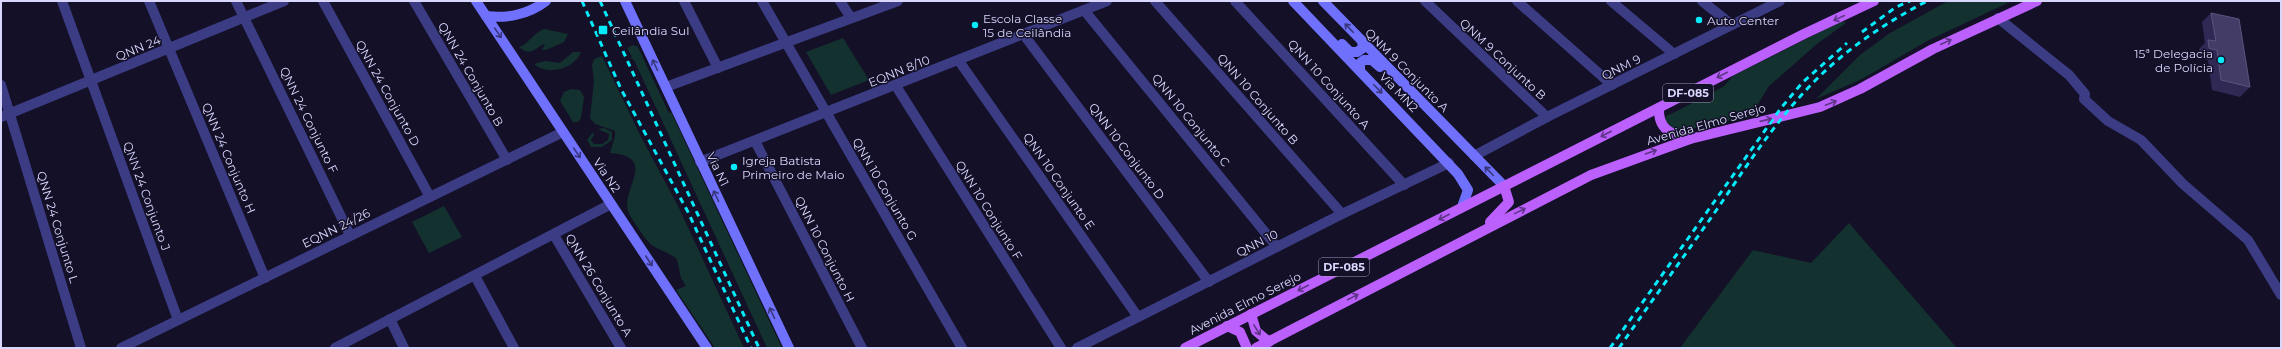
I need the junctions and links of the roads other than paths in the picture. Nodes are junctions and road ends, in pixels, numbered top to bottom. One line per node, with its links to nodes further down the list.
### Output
1 (62, 1): 40 (street, QNN 24 Conjunto J)
2 (149, 1): 35 (street, QNN 24 Conjunto H)
3 (236, 1): 28 (street, QNN 24 Conjunto F)
4 (284, 1): 28 (street, QNN 24)
5 (323, 1): 59 (street, QNN 24 Conjunto D)
6 (414, 1): 54 (street, QNN 24 Conjunto B)
7 (476, 1): 27 (main road, Via N2)
8 (546, 1): 27 (main road)
9 (625, 1): 44 (main road, Via N1, one-way to 9)
10 (684, 1): 38 (street)
11 (762, 1): 33 (street, QNN 10 Conjunto G)
12 (840, 1): 29 (street)
13 (898, 1): 29 (street)
14 (1107, 1): 26 (street, EQNN 8/10)
15 (1155, 1): 62 (street, QNN 10 Conjunto B)
16 (1235, 1): 57 (street, QNN 10 Conjunto A)
17 (1293, 1): 34 (main road); 39 (main road, Via MN2)
18 (1322, 1): 34 (main road, QNM 9 Conjunto A, one-way to 18)
19 (1425, 1): 48 (street, QNM 9 Conjunto B)
20 (1517, 1): 42 (street)
21 (1611, 1): 36 (street)
22 (1702, 1): 31 (street)
23 (1780, 1): 31 (street, QNM 9)
24 (1874, 1): 45 (main road, Avenida Elmo Serejo / DF-085, one-way to 45)
25 (2037, 1): 30 (main road, Avenida Elmo Serejo / DF-085)
26 (1084, 10): 32 (street, EQNN 8/10); 66 (street, QNN 10 Conjunto C)
27 (486, 16): 50 (main road, Via N2, one-way to 50)
28 (244, 18): 35 (street, QNN 24); 64 (street, QNN 24 Conjunto F)
29 (851, 18): 33 (street)
30 (1998, 18): 51 (main road, Avenida Elmo Serejo / DF-085, one-way to 30); 70 (street)
31 (1732, 25): 36 (street, QNM 9)
32 (1024, 35): 37 (street, EQNN 8/10); 69 (street, QNN 10 Conjunto D)
33 (786, 42): 38 (street); 46 (street, QNN 10 Conjunto G)
34 (1362, 42): 49 (main road, QNM 9 Conjunto A)
35 (169, 48): 40 (street, QNN 24); 68 (street, QNN 24 Conjunto H)
36 (1674, 54): 42 (street, QNM 9)
37 (959, 61): 43 (street, EQNN 8/10); 72 (street, QNN 10 Conjunto E)
38 (718, 68): 44 (street)
39 (1360, 70): 49 (main road); 56 (main road, Via MN2, one-way to 56)
40 (91, 80): 47 (street, QNN 24); 74 (street, QNN 24 Conjunto J)
41 (1, 85): 47 (street, QNN 24 Conjunto L)
42 (1612, 85): 48 (street, QNM 9)
43 (896, 86): 46 (street, EQNN 8/10); 87 (street, QNN 10 Conjunto F)
44 (666, 87): 55 (main road, Via N1)
45 (1659, 108): 51 (main road); 58 (main road, Avenida Elmo Serejo / DF-085, one-way to 58)
46 (827, 114): 52 (street, EQNN 8/10); 86 (street, QNN 10 Conjunto G)
47 (5, 115): 77 (street, QNN 24 Conjunto L)
48 (1547, 117): 53 (street, QNM 9)
49 (1441, 122): 53 (main road, QNM 9 Conjunto A)
50 (563, 132): 54 (street, EQNN 24/26); 60 (main road, Via N2, one-way to 60)
51 (1690, 139): 63 (main road, Avenida Elmo Serejo / DF-085, one-way to 51)
52 (755, 141): 55 (street, EQNN 8/10); 85 (street, QNN 10 Conjunto H)
53 (1474, 156): 58 (main road, QNM 9 Conjunto A, one-way to 53)
54 (507, 160): 59 (street, EQNN 24/26)
55 (700, 162): 84 (main road, Via N1, one-way to 55)
56 (1449, 163): 57 (street, QNN 10); 61 (main road, Via MN2)
57 (1404, 185): 62 (street, QNN 10)
58 (1504, 186): 61 (main road, Avenida Elmo Serejo / DF-085); 63 (main road)
59 (430, 197): 64 (street, EQNN 24/26)
60 (611, 204): 65 (street); 83 (main road, Via N2, one-way to 83)
61 (1462, 207): 71 (main road, Avenida Elmo Serejo / DF-085, one-way to 71)
62 (1342, 214): 66 (street, QNN 10)
63 (1485, 228): 76 (main road, Avenida Elmo Serejo / DF-085, one-way to 63)
64 (350, 235): 68 (street, EQNN 24/26)
65 (554, 235): 67 (street); 82 (street, QNN 26 Conjunto A)
66 (1277, 247): 69 (street, QNN 10)
67 (475, 276): 73 (street); 81 (street)
68 (266, 278): 74 (street, EQNN 24/26)
69 (1209, 282): 72 (street, QNN 10)
70 (2281, 295)
71 (1251, 314): 75 (main road, Avenida Elmo Serejo / DF-085); 76 (main road, one-way to 76)
72 (1138, 317): 88 (street, QNN 10)
73 (390, 319): 79 (street); 80 (street)
74 (178, 320): 78 (street, EQNN 24/26)
75 (1227, 326): 89 (main road, Avenida Elmo Serejo / DF-085); 90 (main road)
76 (1269, 342): 91 (main road, Avenida Elmo Serejo / DF-085)
77 (81, 348)
78 (121, 348)
79 (335, 348)
80 (404, 348)
81 (514, 348)
82 (621, 348)
83 (707, 348)
84 (788, 348)
85 (862, 348)
86 (962, 348)
87 (1061, 348)
88 (1077, 348)
89 (1185, 348)
90 (1247, 348)
91 (1256, 348)

